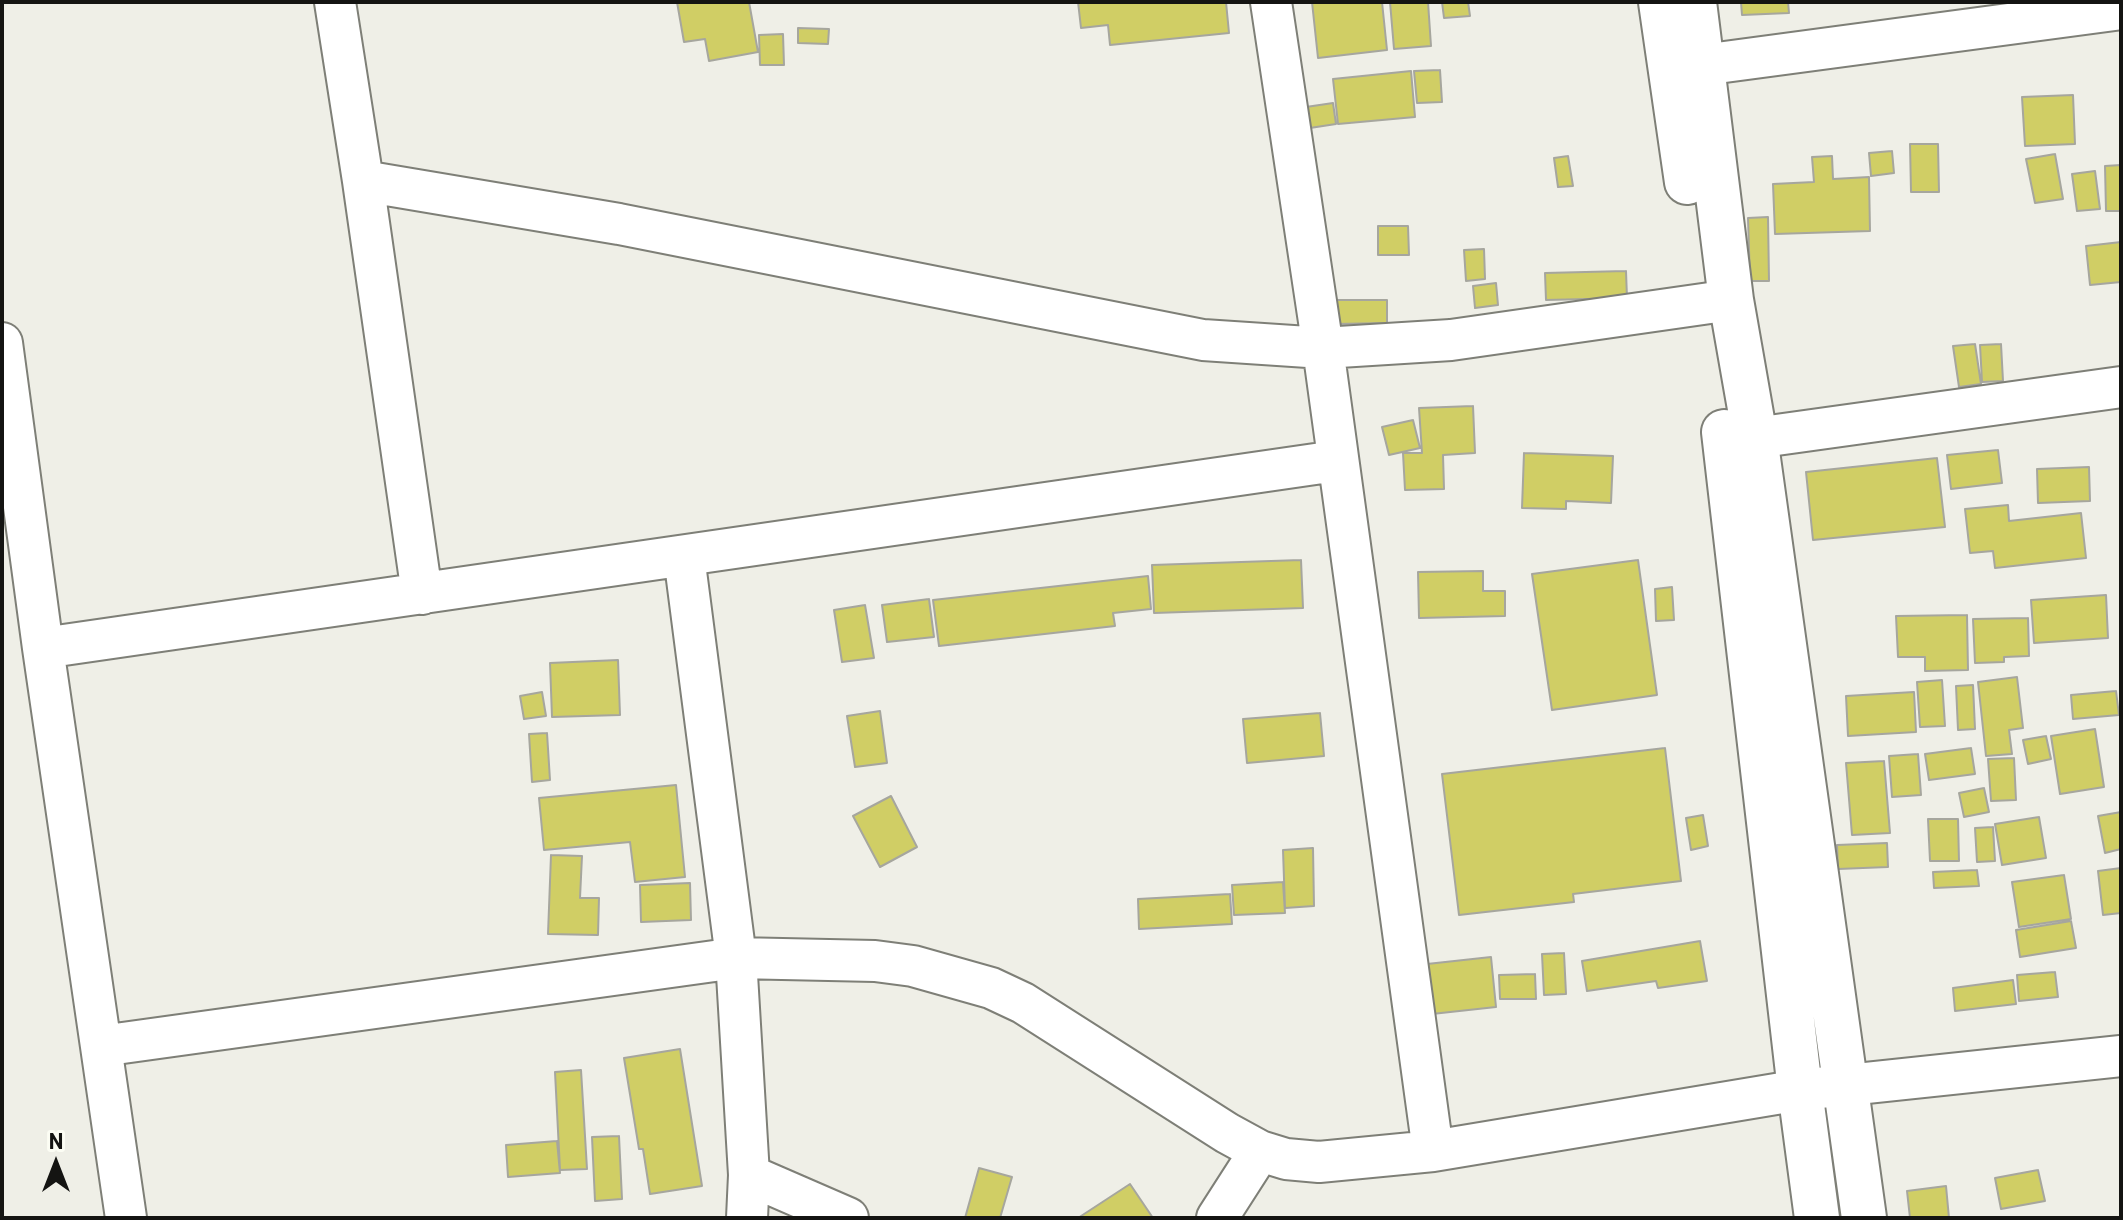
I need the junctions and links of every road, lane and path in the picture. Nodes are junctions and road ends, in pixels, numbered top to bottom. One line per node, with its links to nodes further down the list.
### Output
1 (335, 2): 7 (street)
2 (1271, 2): 10 (street)
3 (1661, 2): 8 (street)
4 (1694, 2): 6 (street)
5 (2121, 9): 6 (street)
6 (1702, 65): 8 (street)
7 (363, 181): 10 (street); 15 (street)
8 (1718, 302): 10 (street); 12 (street)
9 (2, 343): 16 (street)
10 (1323, 348): 13 (street)
11 (2121, 387): 12 (street)
12 (1740, 439): 20 (street); 21 (street)
13 (1336, 461): 14 (street); 23 (street)
14 (684, 556): 15 (street); 17 (street)
15 (422, 594): 16 (street)
16 (43, 648): 18 (street)
17 (736, 958): 18 (street); 22 (street); 24 (street)
18 (101, 1046): 25 (street)
19 (2121, 1056): 20 (street)
20 (1847, 1086): 21 (street); 30 (street)
21 (1800, 1090): 23 (street); 29 (street)
22 (1260, 1151): 23 (street); 28 (street)
23 (1433, 1151)
24 (749, 1175): 26 (street); 27 (street)
25 (126, 1218)
26 (747, 1218)
27 (848, 1218)
28 (1217, 1218)
29 (1817, 1218)
30 (1864, 1218)

